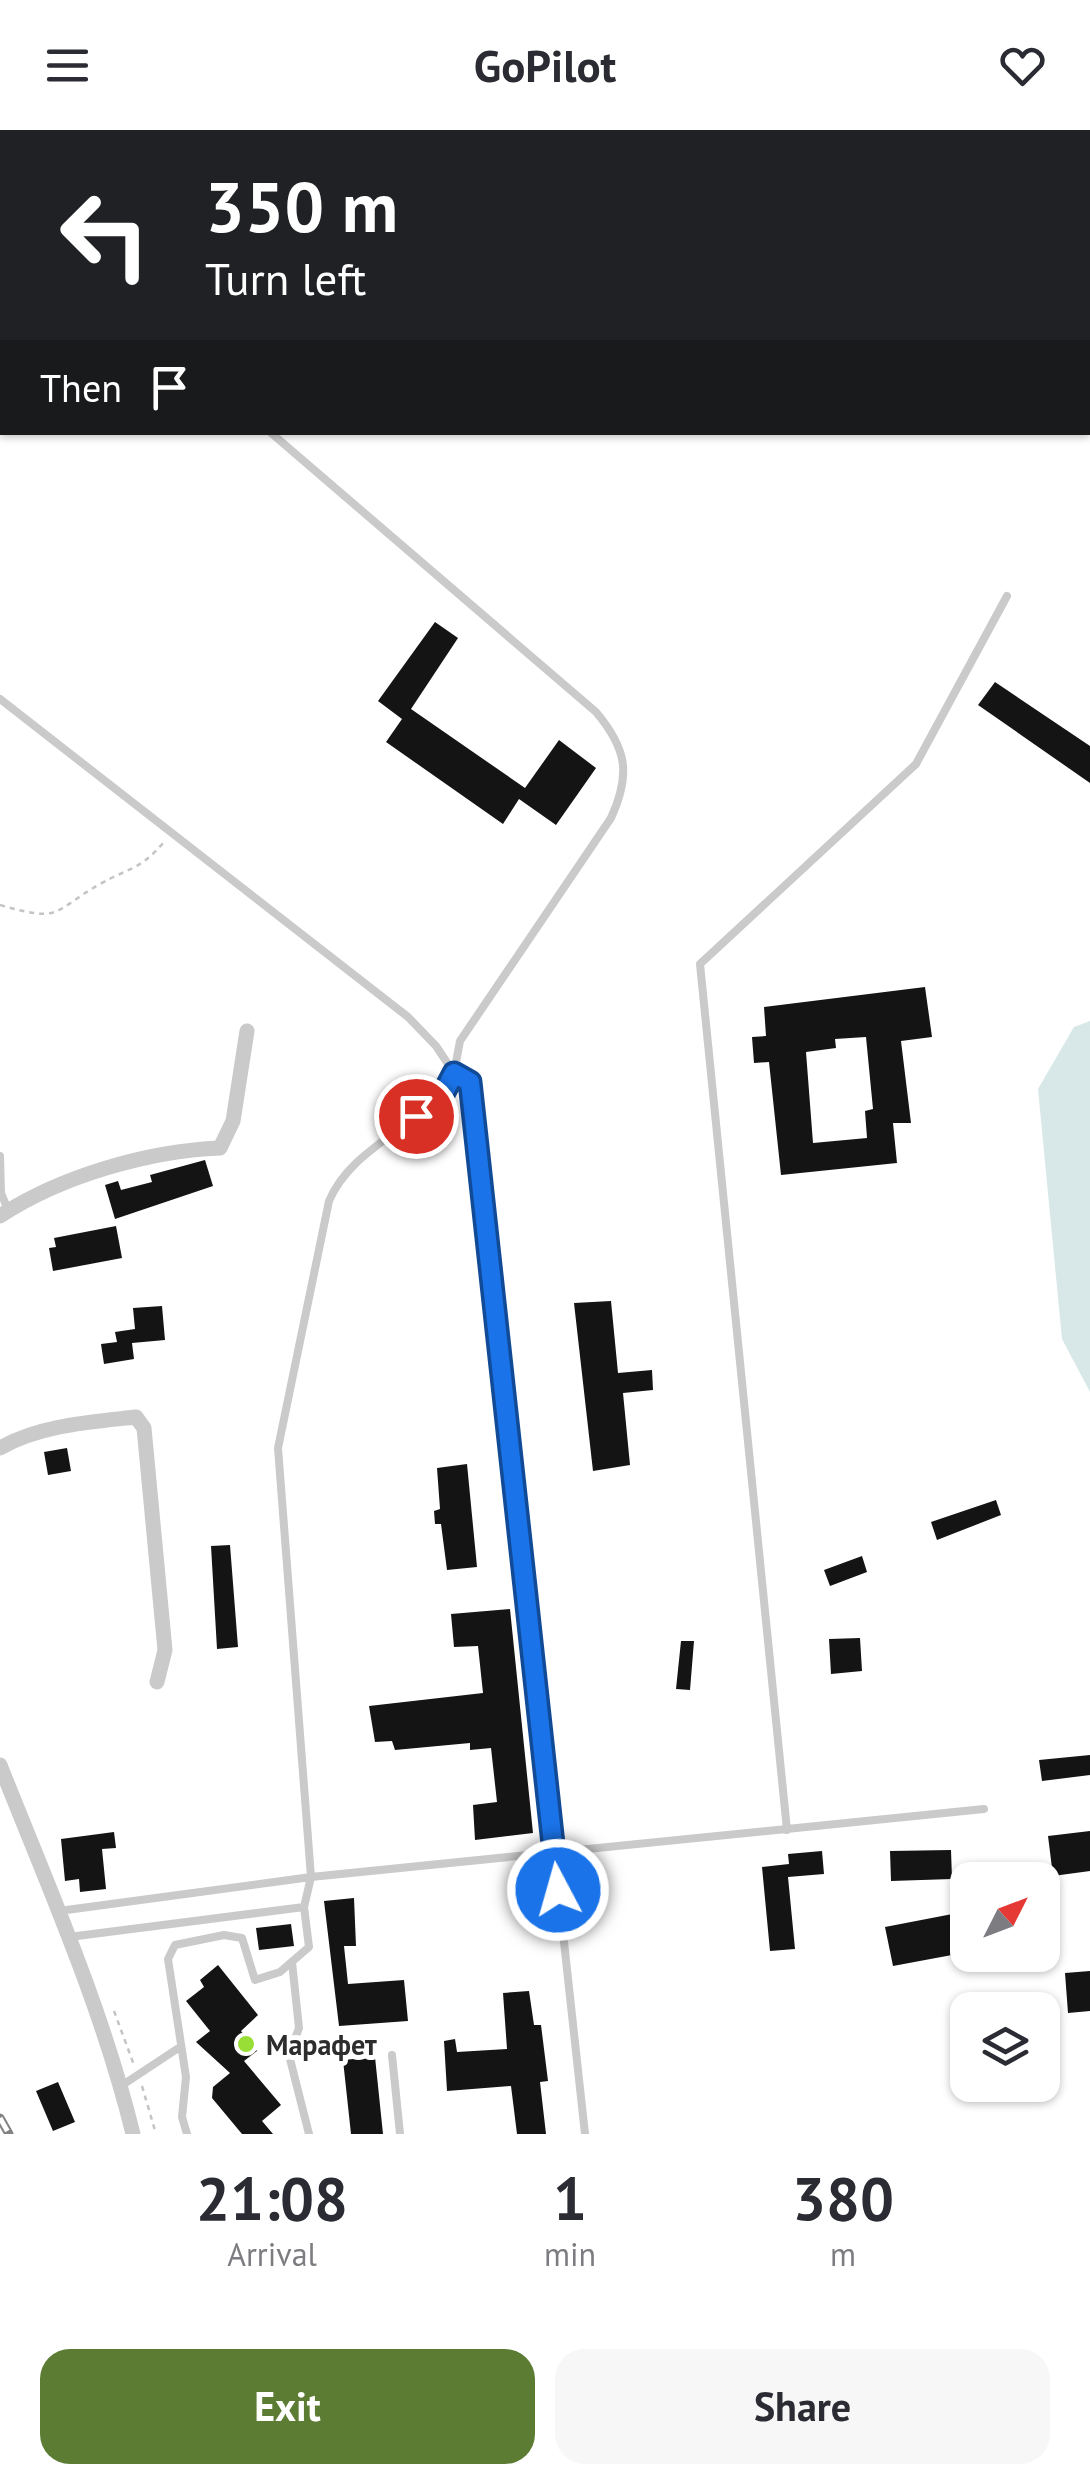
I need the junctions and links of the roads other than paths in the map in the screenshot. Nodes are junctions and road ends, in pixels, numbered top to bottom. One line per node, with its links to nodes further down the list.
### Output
1 (273, 435): 5 (lane)
2 (1007, 596): 13 (lane)
3 (0, 699): 5 (lane)
4 (247, 1031): 8 (street)
5 (454, 1073): 14 (lane); 15 (lane)
6 (0, 1156): 7 (lane)
7 (1, 1176): 8 (lane)
8 (4, 1213)
9 (0, 1448): 10 (street)
10 (157, 1682)
11 (0, 1766): 17 (street)
12 (984, 1809): 13 (lane)
13 (787, 1830): 14 (lane)
14 (554, 1855): 15 (lane); 27 (lane)
15 (312, 1877): 16 (lane); 17 (lane)
16 (304, 1906): 18 (lane); 19 (lane)
17 (58, 1911): 18 (street)
18 (69, 1937): 22 (street)
19 (292, 1962): 20 (lane); 25 (lane)
20 (180, 2048): 22 (lane); 24 (lane)
21 (392, 2055): 26 (lane)
22 (121, 2086): 23 (street)
23 (133, 2134)
24 (187, 2134)
25 (309, 2134)
26 (400, 2134)
27 (585, 2134)

